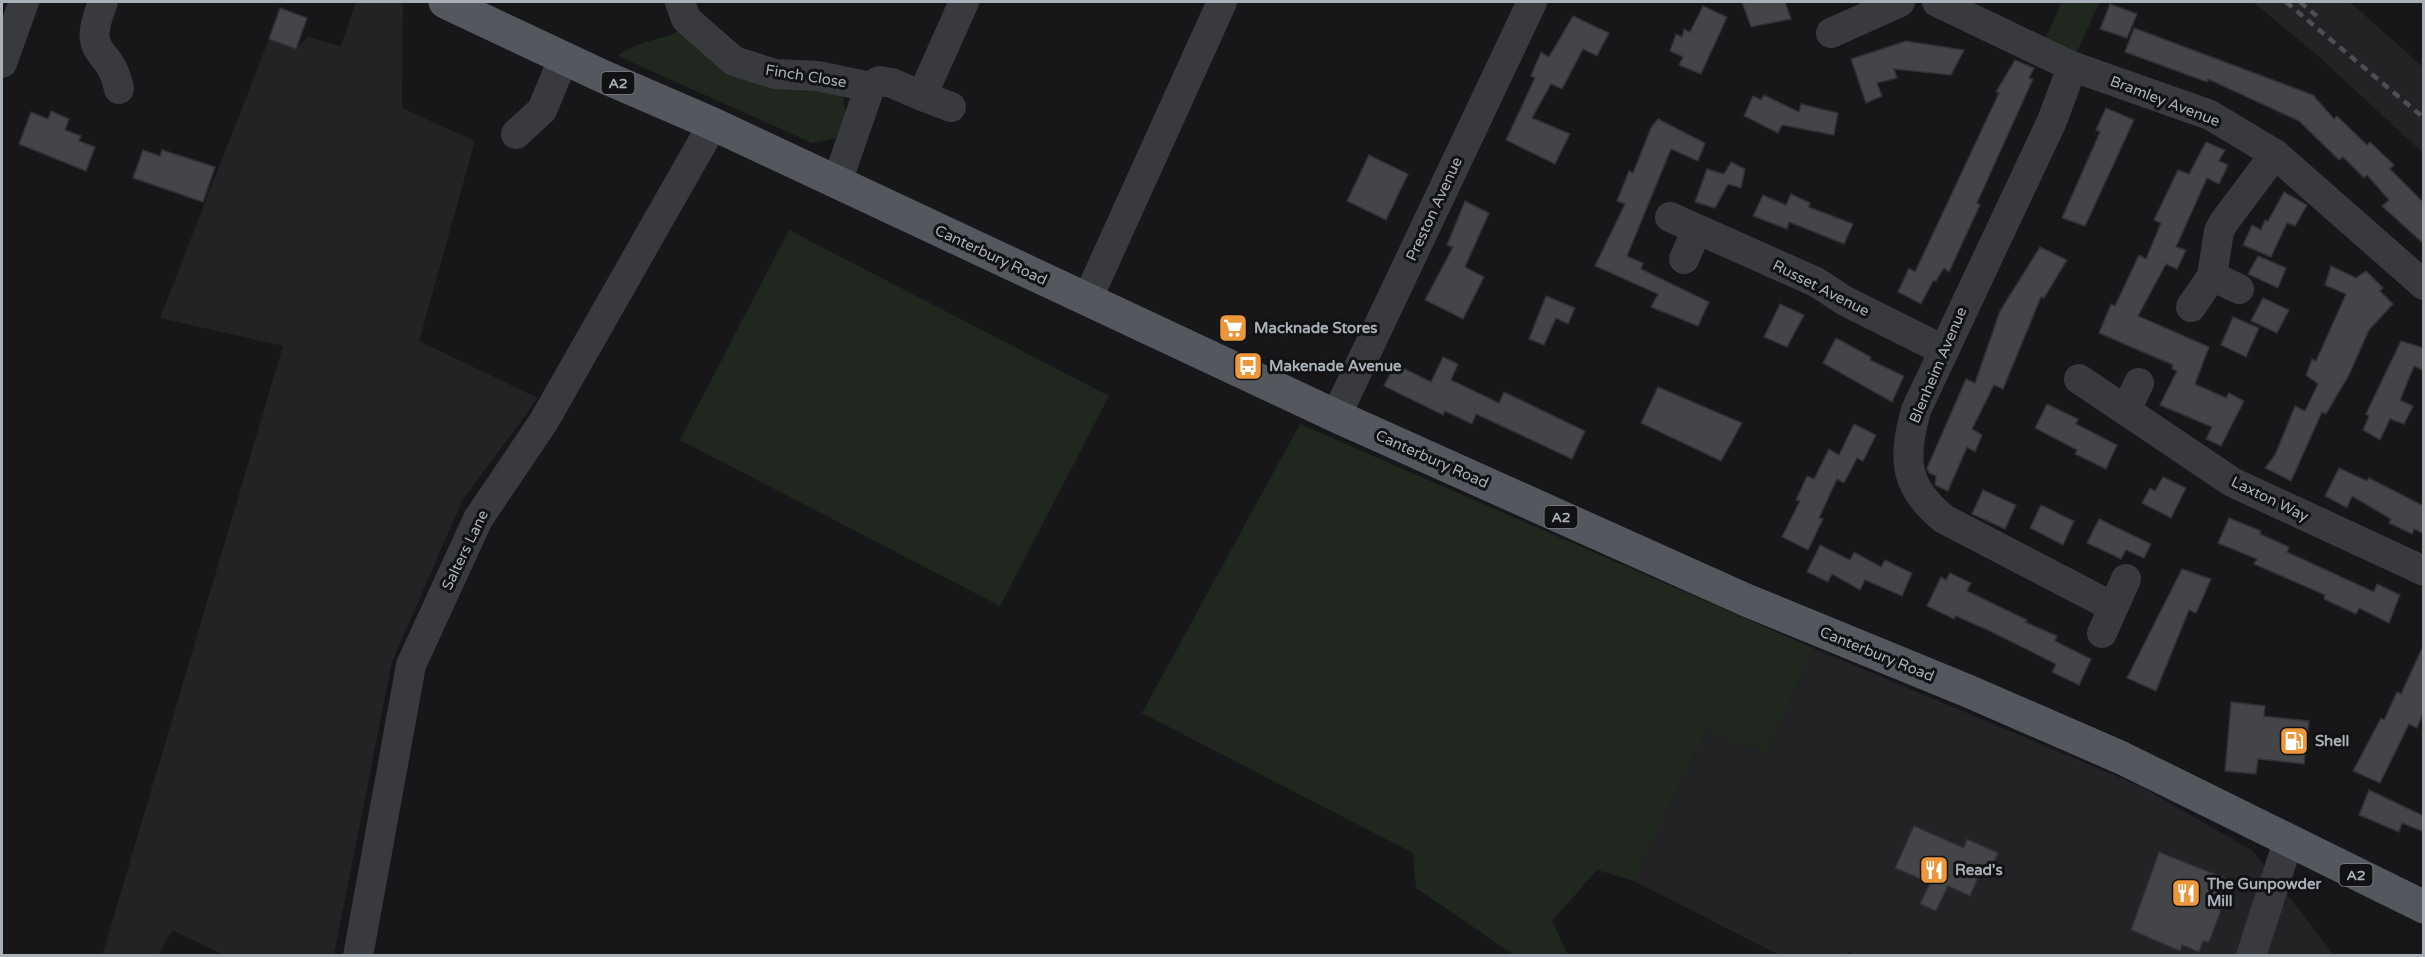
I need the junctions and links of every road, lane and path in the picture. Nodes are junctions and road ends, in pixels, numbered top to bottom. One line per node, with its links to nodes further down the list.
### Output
1 (24, 2): 12 (street)
2 (103, 2): 15 (street)
3 (445, 2): 11 (main road, Canterbury Road / A2)
4 (964, 2): 16 (street)
5 (1222, 2): 28 (street)
6 (1532, 2): 34 (street, Preston Avenue)
7 (1900, 2): 10 (street)
8 (1937, 2): 13 (street, Bramley Avenue)
9 (687, 7): 14 (street, Finch Close)
10 (1831, 33)
11 (564, 57): 18 (main road, Canterbury Road / A2); 19 (street)
12 (2, 63)
13 (2072, 66): 20 (street, Bramley Avenue); 30 (street, Blenheim Avenue)
14 (870, 87): 16 (street, Finch Close); 21 (street)
15 (119, 89)
16 (922, 96): 17 (street, Finch Close)
17 (951, 107)
18 (713, 124): 21 (main road, Canterbury Road / A2); 39 (street, Salters Lane)
19 (516, 134)
20 (2275, 154): 25 (street); 26 (street, Bramley Avenue)
21 (837, 182): 28 (main road, Canterbury Road / A2)
22 (1670, 217): 23 (street, Russet Avenue)
23 (1697, 230): 24 (street); 30 (street, Russet Avenue)
24 (1684, 260)
25 (2212, 276): 27 (street); 29 (street)
26 (2424, 285)
27 (2239, 289)
28 (1088, 300): 34 (main road, Canterbury Road / A2)
29 (2191, 307)
30 (1943, 350): 36 (street, Blenheim Avenue)
31 (2079, 379): 33 (street, Laxton Way)
32 (2139, 383): 33 (street)
33 (2126, 410): 35 (street, Laxton Way)
34 (1336, 416): 37 (main road, Canterbury Road / A2)
35 (2424, 571)
36 (2126, 579)
37 (2288, 843): 38 (main road, Canterbury Road / A2); 40 (street)
38 (2424, 907)
39 (358, 956)
40 (2251, 956)

